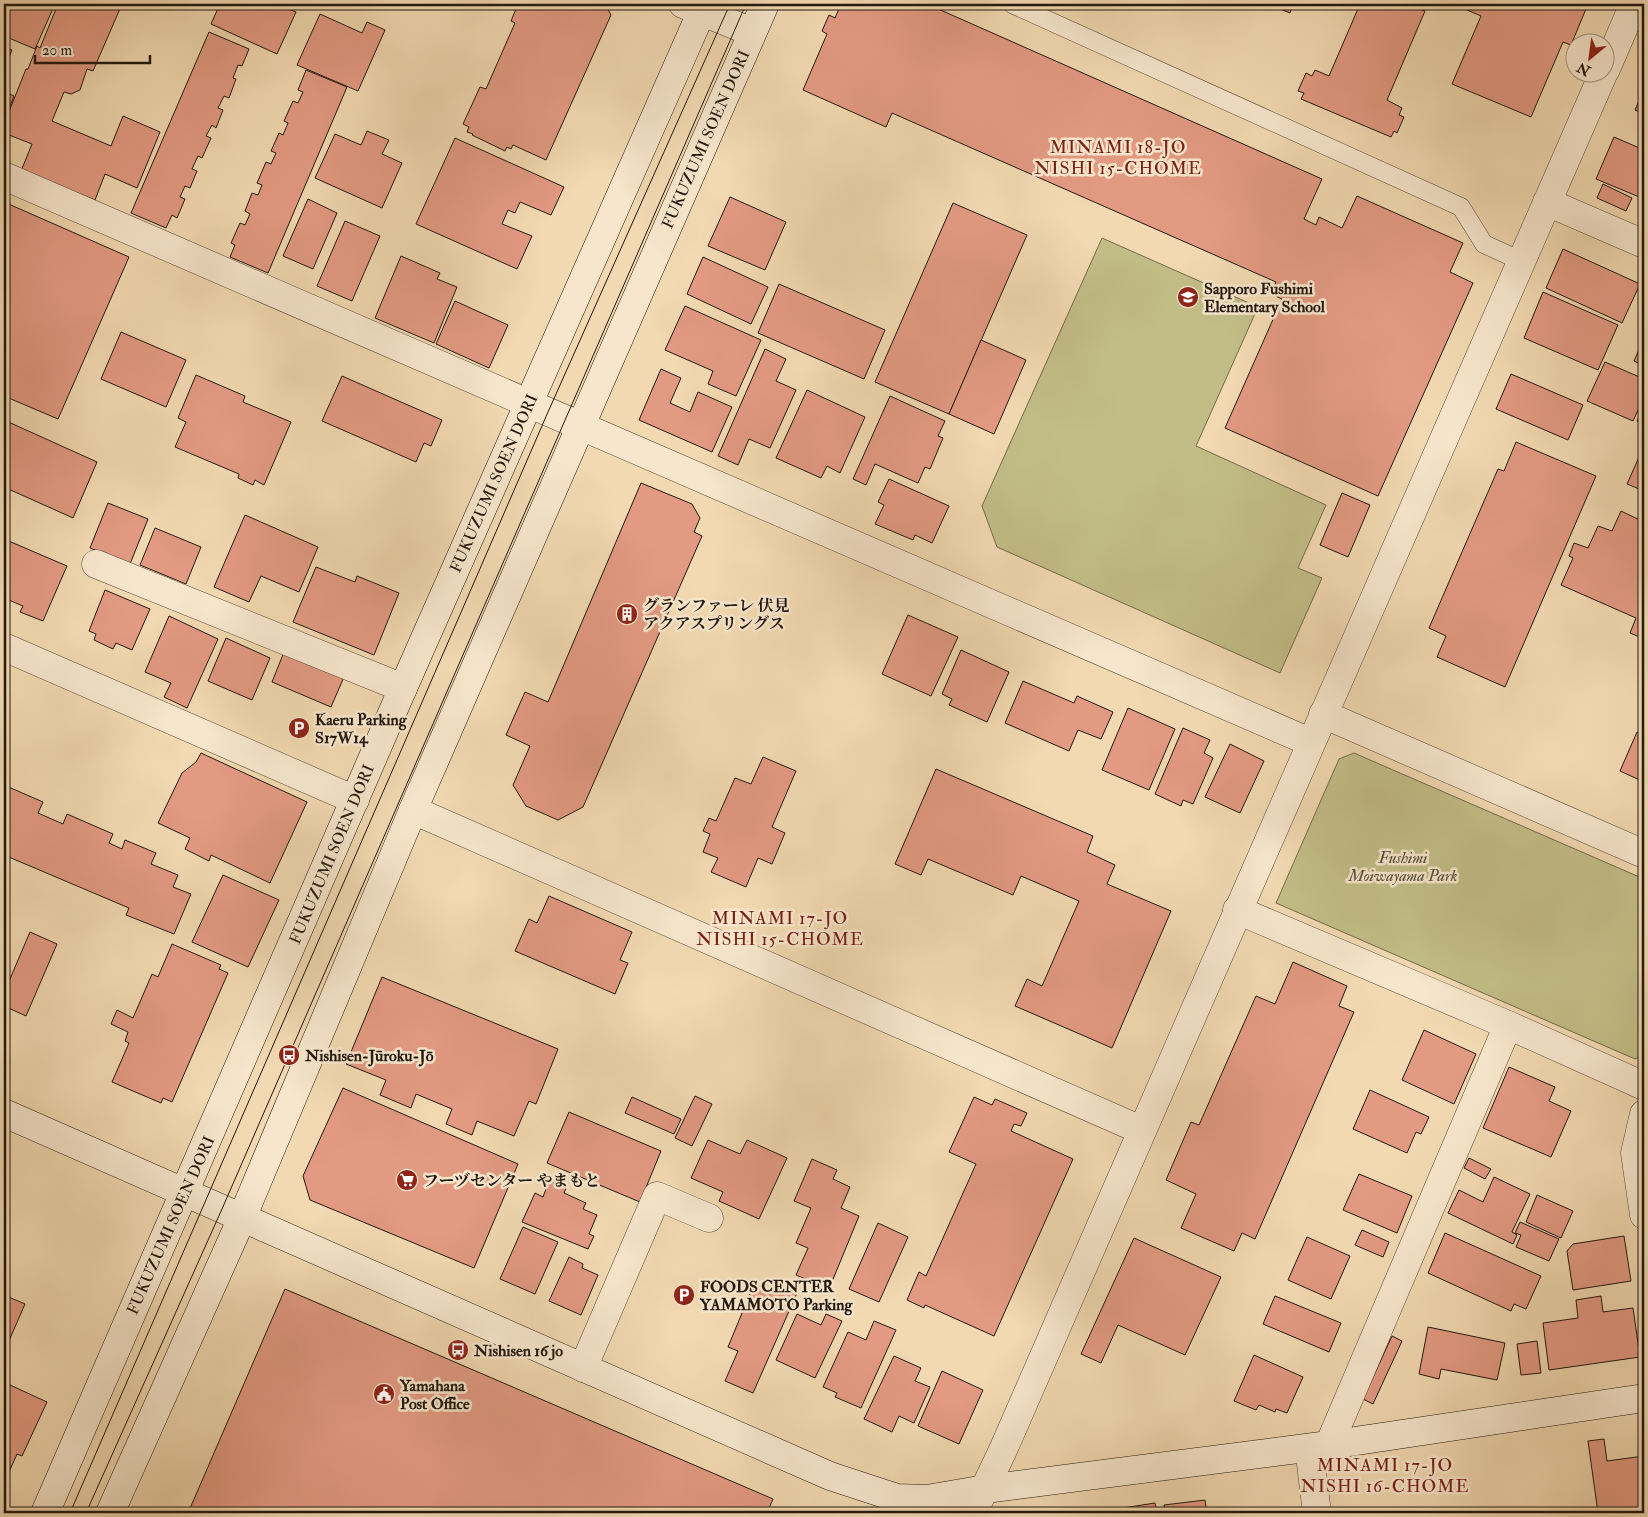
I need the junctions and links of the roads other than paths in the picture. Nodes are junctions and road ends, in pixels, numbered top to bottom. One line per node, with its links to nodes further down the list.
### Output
1 (765, 4): 5 (street, FUKUZUMI SOEN DORI)
2 (1012, 4): 11 (lane)
3 (1634, 4): 6 (street)
4 (697, 6): 5 (street); 12 (street, FUKUZUMI SOEN DORI)
5 (752, 32): 13 (street, FUKUZUMI SOEN DORI)
6 (1616, 46)
7 (1600, 82): 9 (street)
8 (4, 176): 12 (street)
9 (1547, 202): 10 (street); 11 (street)
10 (1644, 244)
11 (1522, 261): 17 (street)
12 (528, 403): 13 (street); 16 (street, FUKUZUMI SOEN DORI)
13 (580, 426): 18 (street); 20 (street, FUKUZUMI SOEN DORI)
14 (96, 564): 16 (street)
15 (4, 646): 19 (street)
16 (403, 688): 19 (street, FUKUZUMI SOEN DORI)
17 (1323, 714): 18 (street); 21 (street)
18 (1310, 742): 22 (street)
19 (354, 800): 28 (street, FUKUZUMI SOEN DORI)
20 (413, 810): 27 (street); 30 (street, FUKUZUMI SOEN DORI)
21 (1644, 854)
22 (1237, 910): 23 (street); 27 (street)
23 (1508, 1024): 24 (street); 34 (street)
24 (1644, 1086)
25 (4, 1113): 28 (street)
26 (1643, 1121): 29 (street)
27 (1142, 1130): 35 (street)
28 (184, 1193): 30 (street); 36 (street, FUKUZUMI SOEN DORI)
29 (1644, 1215)
30 (242, 1218): 32 (street); 37 (street, FUKUZUMI SOEN DORI)
31 (709, 1218): 32 (street)
32 (584, 1368): 35 (street)
33 (1644, 1398): 34 (street)
34 (1319, 1446): 35 (street); 39 (street)
35 (985, 1489): 38 (street)
36 (45, 1513)
37 (110, 1513)
38 (973, 1513)
39 (1317, 1513)

